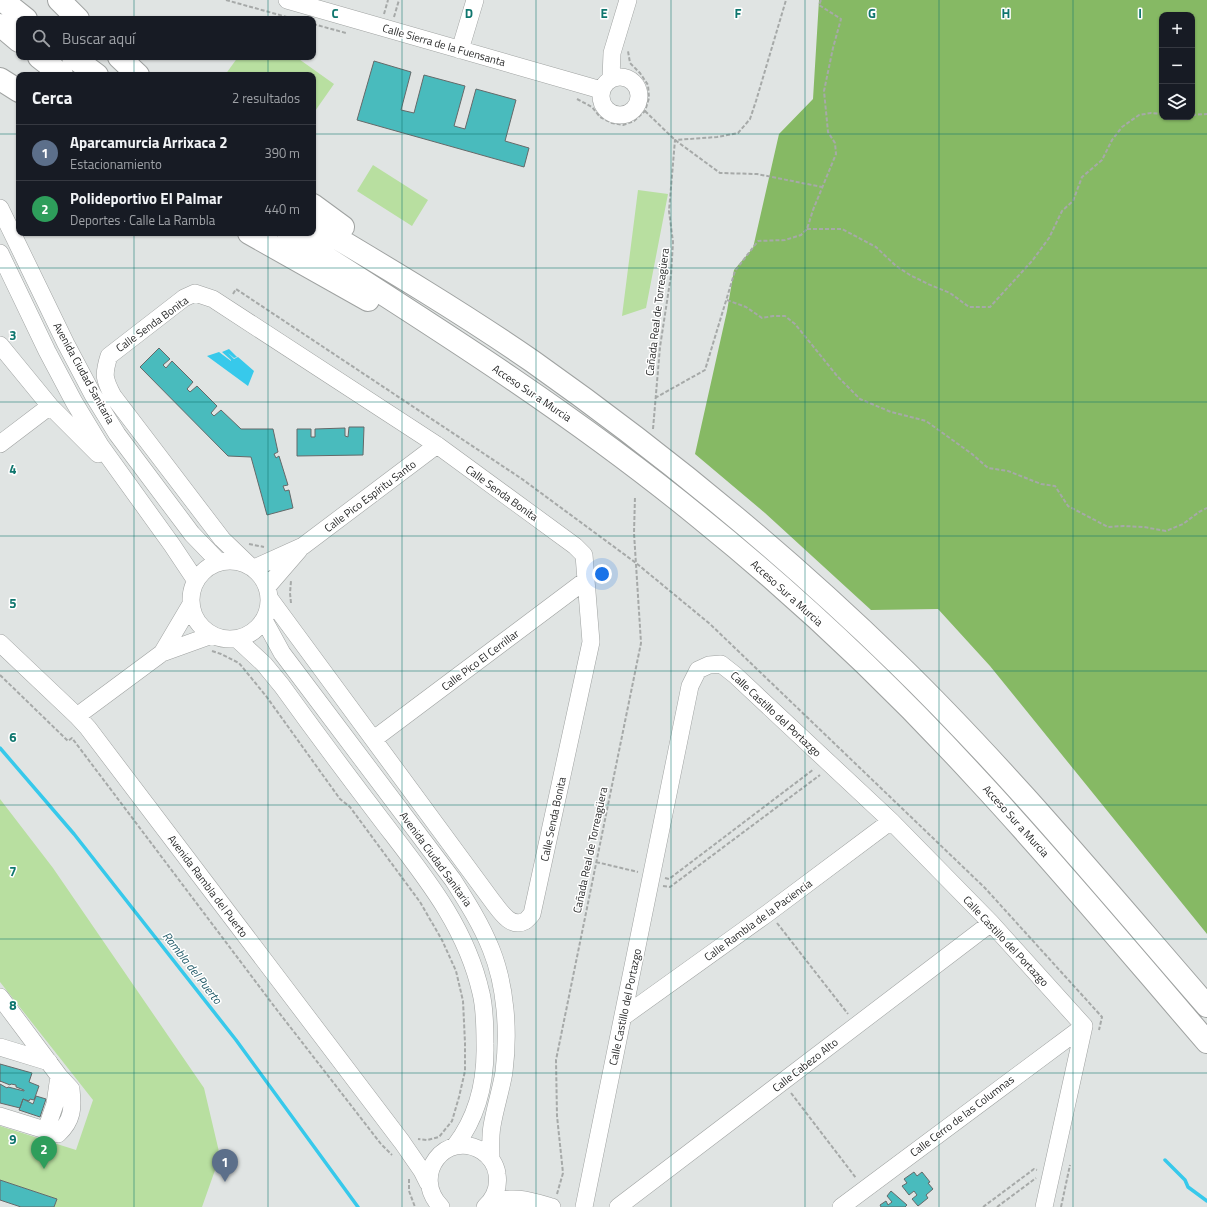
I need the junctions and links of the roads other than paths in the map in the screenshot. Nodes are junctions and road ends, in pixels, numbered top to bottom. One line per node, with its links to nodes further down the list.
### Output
1 (2, 0): 6 (highway)
2 (59, 0): 7 (highway)
3 (287, 0): 10 (street, Calle Sierra de la Fuensanta)
4 (475, 0): 10 (street)
5 (628, 0): 10 (street, Calle Sierra de la Fuensanta)
6 (22, 16)
7 (75, 16)
8 (0, 25): 9 (highway)
9 (16, 38)
10 (460, 50)
11 (43, 60): 14 (highway)
12 (78, 60): 15 (highway)
13 (122, 60): 16 (highway)
14 (58, 72)
15 (93, 72)
16 (135, 72)
17 (0, 79): 18 (highway)
18 (16, 89)
19 (316, 207): 26 (highway)
20 (0, 208): 34 (street, Avenida Ciudad Sanitaria)
21 (316, 226): 26 (highway, Acceso Sur a Murcia)
22 (254, 236): 27 (highway)
23 (293, 236): 27 (highway, Acceso Sur a Murcia)
24 (0, 253): 25 (street, Avenida Ciudad Sanitaria)
25 (3, 264): 32 (street, Avenida Ciudad Sanitaria)
26 (397, 274): 50 (highway, Acceso Sur a Murcia)
27 (443, 332): 53 (highway, Acceso Sur a Murcia)
28 (0, 345): 29 (street)
29 (50, 406): 30 (street); 32 (street)
30 (0, 444)
31 (437, 445): 33 (street, Calle Pico Espíritu Santo); 35 (street, Calle Senda Bonita); 36 (street, Calle Senda Bonita)
32 (128, 484): 37 (street, Avenida Ciudad Sanitaria)
33 (303, 546): 35 (street, Calle Pico Espíritu Santo); 38 (street, Calle Pico Espíritu Santo)
34 (219, 562): 35 (street); 37 (street)
35 (252, 567): 38 (street)
36 (586, 580): 46 (street, Calle Pico El Cerrillar); 46 (street, Calle Senda Bonita)
37 (196, 581): 39 (street)
38 (269, 593): 40 (street); 46 (street)
39 (191, 604): 43 (street); 44 (street)
40 (264, 620): 41 (street); 60 (street, Avenida Ciudad Sanitaria)
41 (237, 639): 43 (street); 58 (street, Avenida Ciudad Sanitaria)
42 (0, 643): 45 (street, Avenida Rambla del Puerto)
43 (211, 643): 44 (street)
44 (162, 652): 45 (street)
45 (82, 722): 57 (street, Avenida Rambla del Puerto)
46 (374, 739)
47 (891, 821): 48 (street, Calle Castillo del Portazgo); 51 (street, Calle Rambla de la Paciencia); 51 (street, Calle Castillo del Portazgo)
48 (991, 923): 52 (street, Calle Castillo del Portazgo); 67 (street, Calle Cabezo Alto)
49 (0, 997): 55 (street)
50 (1207, 1006)
51 (623, 1017): 66 (street, Calle Castillo del Portazgo)
52 (1091, 1029): 68 (street, Calle Cerro de las Columnas); 69 (street)
53 (1207, 1042)
54 (0, 1047): 55 (street)
55 (49, 1062): 56 (street)
56 (0, 1116)
57 (403, 1138): 59 (street, Avenida Rambla del Puerto); 61 (street, Avenida Rambla del Puerto)
58 (455, 1146): 59 (street); 60 (street)
59 (440, 1154): 61 (street)
60 (494, 1165): 62 (street); 64 (street, Avenida Ciudad Sanitaria)
61 (428, 1183): 65 (street, Avenida Rambla del Puerto)
62 (528, 1200): 63 (street); 64 (street)
63 (554, 1204)
64 (487, 1205)
65 (440, 1207)
66 (584, 1207)
67 (618, 1207)
68 (840, 1207)
69 (1044, 1207)

